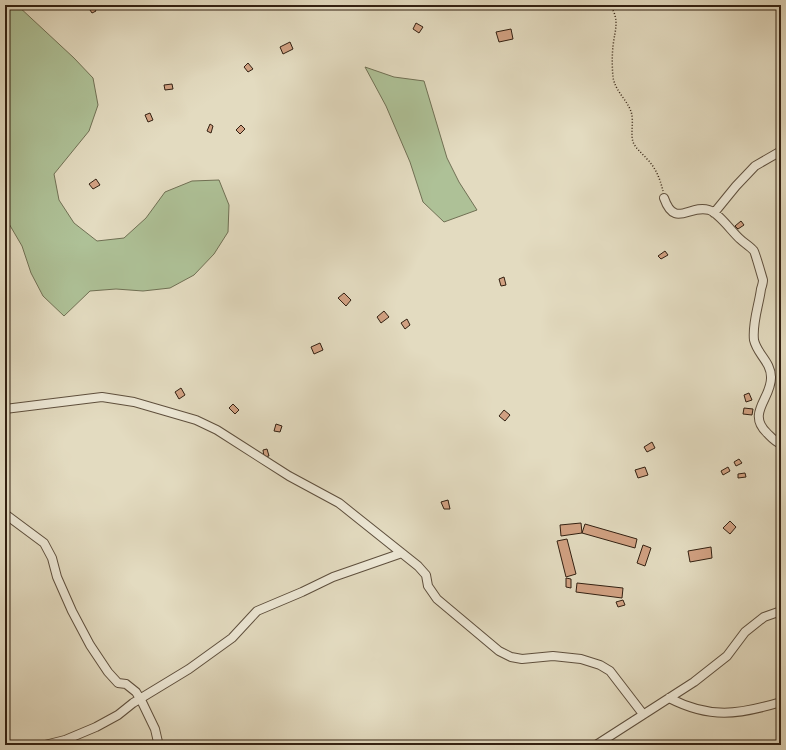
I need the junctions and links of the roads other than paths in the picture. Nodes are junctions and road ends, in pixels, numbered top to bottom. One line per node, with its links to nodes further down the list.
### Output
1 (781, 151): 3 (street)
2 (664, 198): 3 (street)
3 (714, 213): 5 (street)
4 (5, 409): 7 (street)
5 (781, 444)
6 (5, 514): 10 (street)
7 (402, 553): 10 (street); 12 (street)
8 (781, 610): 9 (street)
9 (669, 698): 11 (street); 12 (street)
10 (140, 699): 13 (street); 14 (street)
11 (781, 702)
12 (643, 714): 15 (street)
13 (45, 745)
14 (157, 745)
15 (596, 745)

